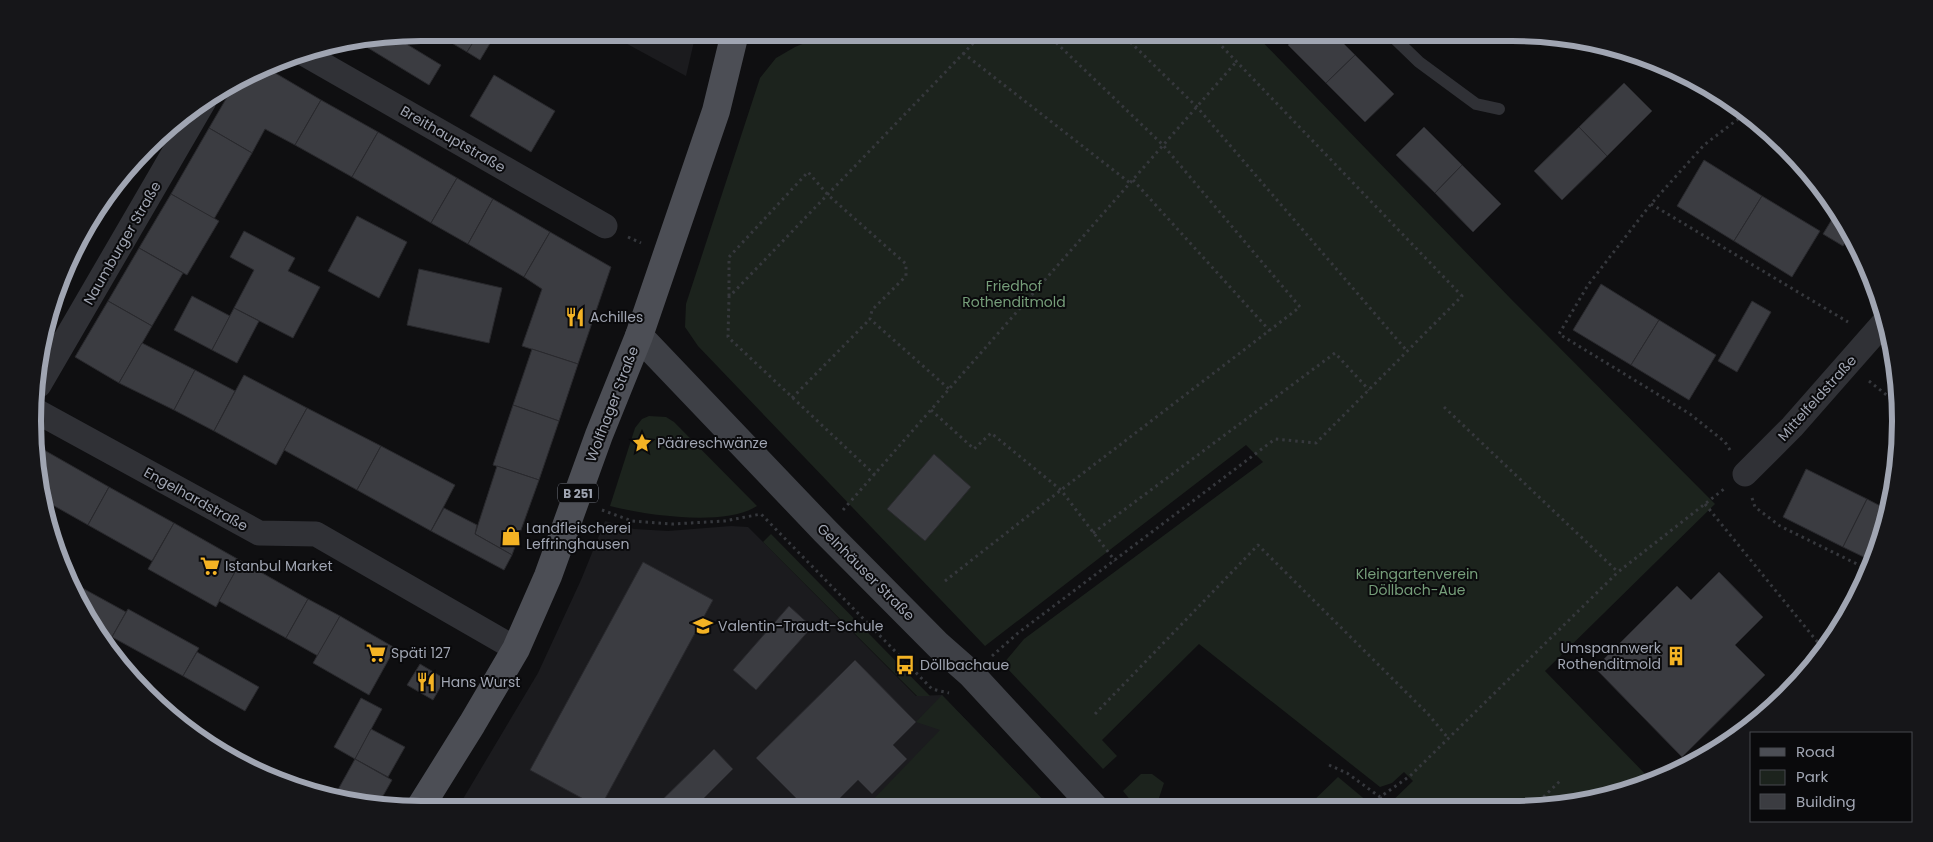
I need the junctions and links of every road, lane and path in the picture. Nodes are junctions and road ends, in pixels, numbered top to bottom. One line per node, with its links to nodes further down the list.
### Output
1 (733, 41): 20 (main road, Wolfhager Straße / B 251)
2 (975, 41): 7 (path)
3 (1055, 41): 14 (path)
4 (1130, 41): 10 (path)
5 (1218, 41): 9 (path)
6 (1398, 41): 11 (lane)
7 (964, 53): 16 (path); 17 (path)
8 (311, 58): 19 (street, Breithauptstraße)
9 (1237, 61): 10 (path); 27 (path)
10 (1197, 107): 14 (path); 27 (path)
11 (1499, 110)
12 (194, 117): 26 (street, Naumburger Straße)
13 (1740, 118): 18 (path)
14 (1163, 146): 15 (path); 24 (path)
15 (1133, 180): 16 (path); 24 (path)
16 (1130, 183): 30 (path)
17 (828, 194): 21 (path); 21 (path); 22 (path)
18 (1651, 204): 23 (path); 38 (path)
19 (605, 226): 20 (path)
20 (666, 255): 25 (main road, Wolfhager Straße / B 251)
21 (729, 297): 32 (path)
22 (870, 320): 30 (path); 32 (path)
23 (1879, 328): 28 (street, Mittelfeldstraße)
24 (1270, 331): 39 (path)
25 (639, 336): 40 (main road, Wolfhager Straße / B 251); 42 (main road, Gelnhäuser Straße)
26 (54, 339): 29 (street, Naumburger Straße)
27 (1407, 351): 31 (path)
28 (1848, 364): 33 (path); 38 (street, Mittelfeldstraße)
29 (45, 367)
30 (949, 389): 35 (path)
31 (1369, 390): 43 (path); 44 (path)
32 (792, 398): 37 (path)
33 (1891, 399)
34 (1444, 407): 46 (path)
35 (931, 410): 37 (path); 39 (path)
36 (41, 414): 49 (street, Engelhardstraße)
37 (874, 474): 42 (path)
38 (1745, 474): 41 (path); 45 (path)
39 (1061, 490): 43 (path); 47 (path)
40 (576, 500): 49 (main road, Wolfhager Straße / B 251); 51 (path)
41 (1705, 504): 46 (path); 48 (path)
42 (825, 531): 50 (main road, Gelnhäuser Straße)
43 (1093, 533): 44 (path)
44 (1115, 561): 50 (path)
45 (1863, 567)
46 (1618, 572): 53 (path)
47 (945, 581)
48 (1819, 644)
49 (516, 649): 58 (main road, Wolfhager Straße / B 251)
50 (971, 674): 59 (main road, Gelnhäuser Straße)
51 (956, 700)
52 (1095, 714): 53 (path)
53 (1448, 738): 56 (path)
54 (1329, 765): 56 (path)
55 (1561, 780): 57 (path)
56 (1380, 798): 60 (path)
57 (1541, 800)
58 (423, 801)
59 (1089, 801)
60 (1382, 801)

